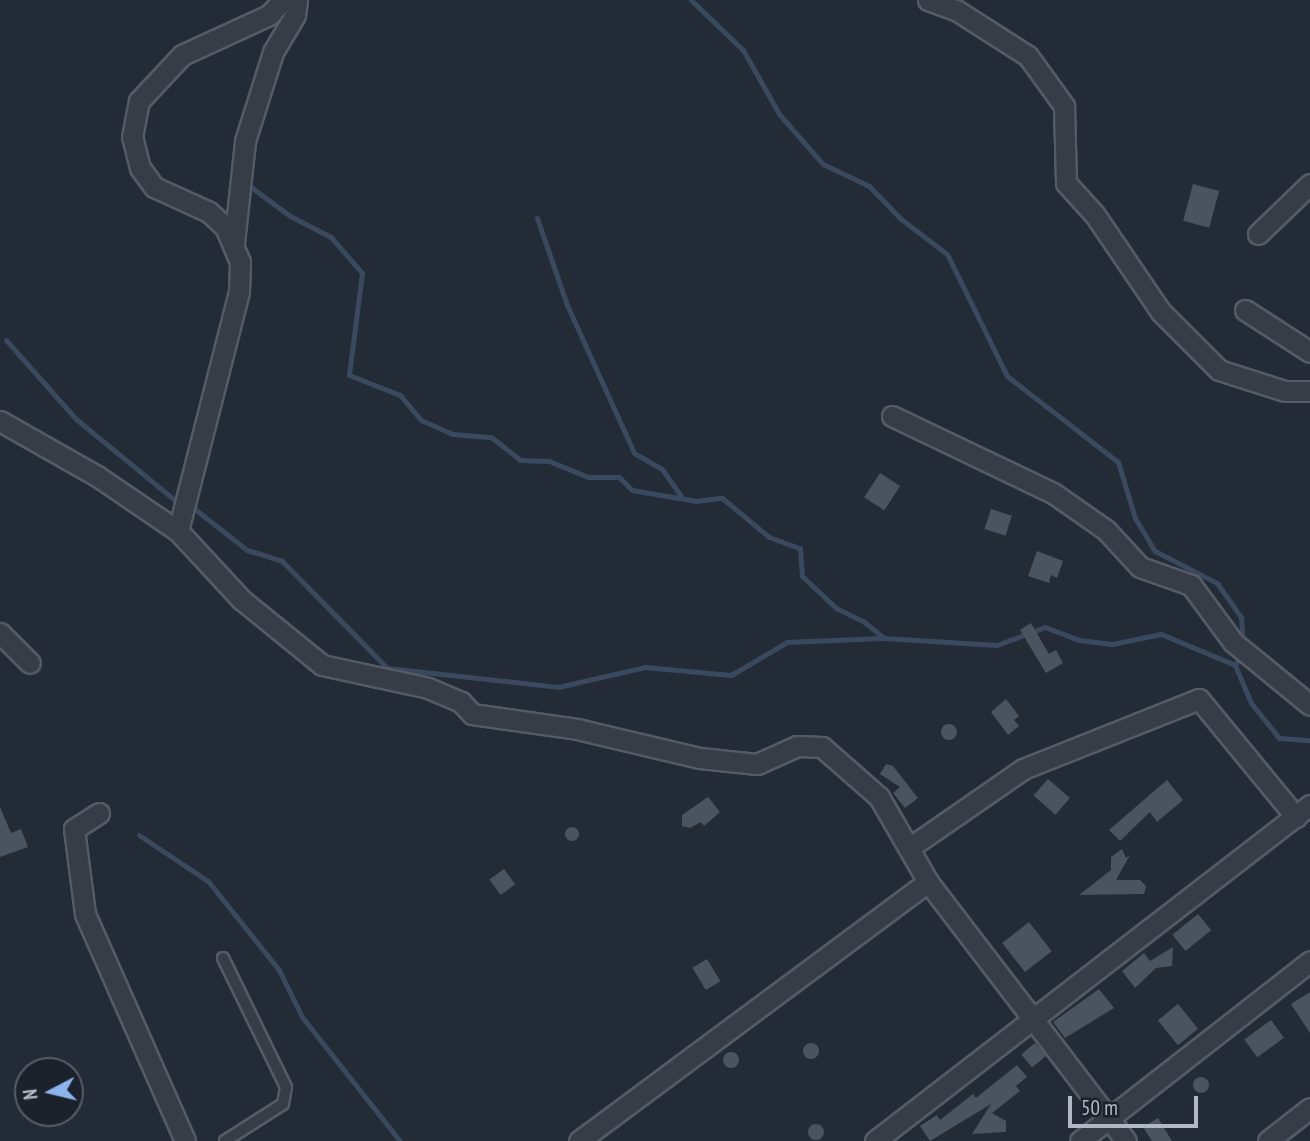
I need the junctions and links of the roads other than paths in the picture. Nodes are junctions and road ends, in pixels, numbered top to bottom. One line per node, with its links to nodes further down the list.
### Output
1 (283, 0): 6 (street)
2 (298, 0): 6 (street)
3 (928, 0): 9 (street)
4 (1310, 184): 5 (street)
5 (1258, 234)
6 (234, 243): 12 (street)
7 (1245, 310): 8 (street)
8 (1310, 352)
9 (1310, 391)
10 (892, 416): 15 (street)
11 (0, 421): 12 (street)
12 (178, 531): 18 (street)
13 (0, 633): 14 (street)
14 (30, 663)
15 (1310, 705)
16 (1303, 811): 18 (street); 22 (street)
17 (99, 813): 25 (street)
18 (909, 848): 19 (street)
19 (928, 882): 22 (street); 27 (street)
20 (223, 958): 26 (lane)
21 (1310, 961): 24 (street)
22 (1034, 1021): 24 (street); 28 (street)
23 (1310, 1108): 31 (street)
24 (1109, 1120): 29 (street); 30 (street)
25 (185, 1141)
26 (225, 1141)
27 (579, 1141)
28 (875, 1141)
29 (1080, 1141)
30 (1126, 1141)
31 (1268, 1141)

